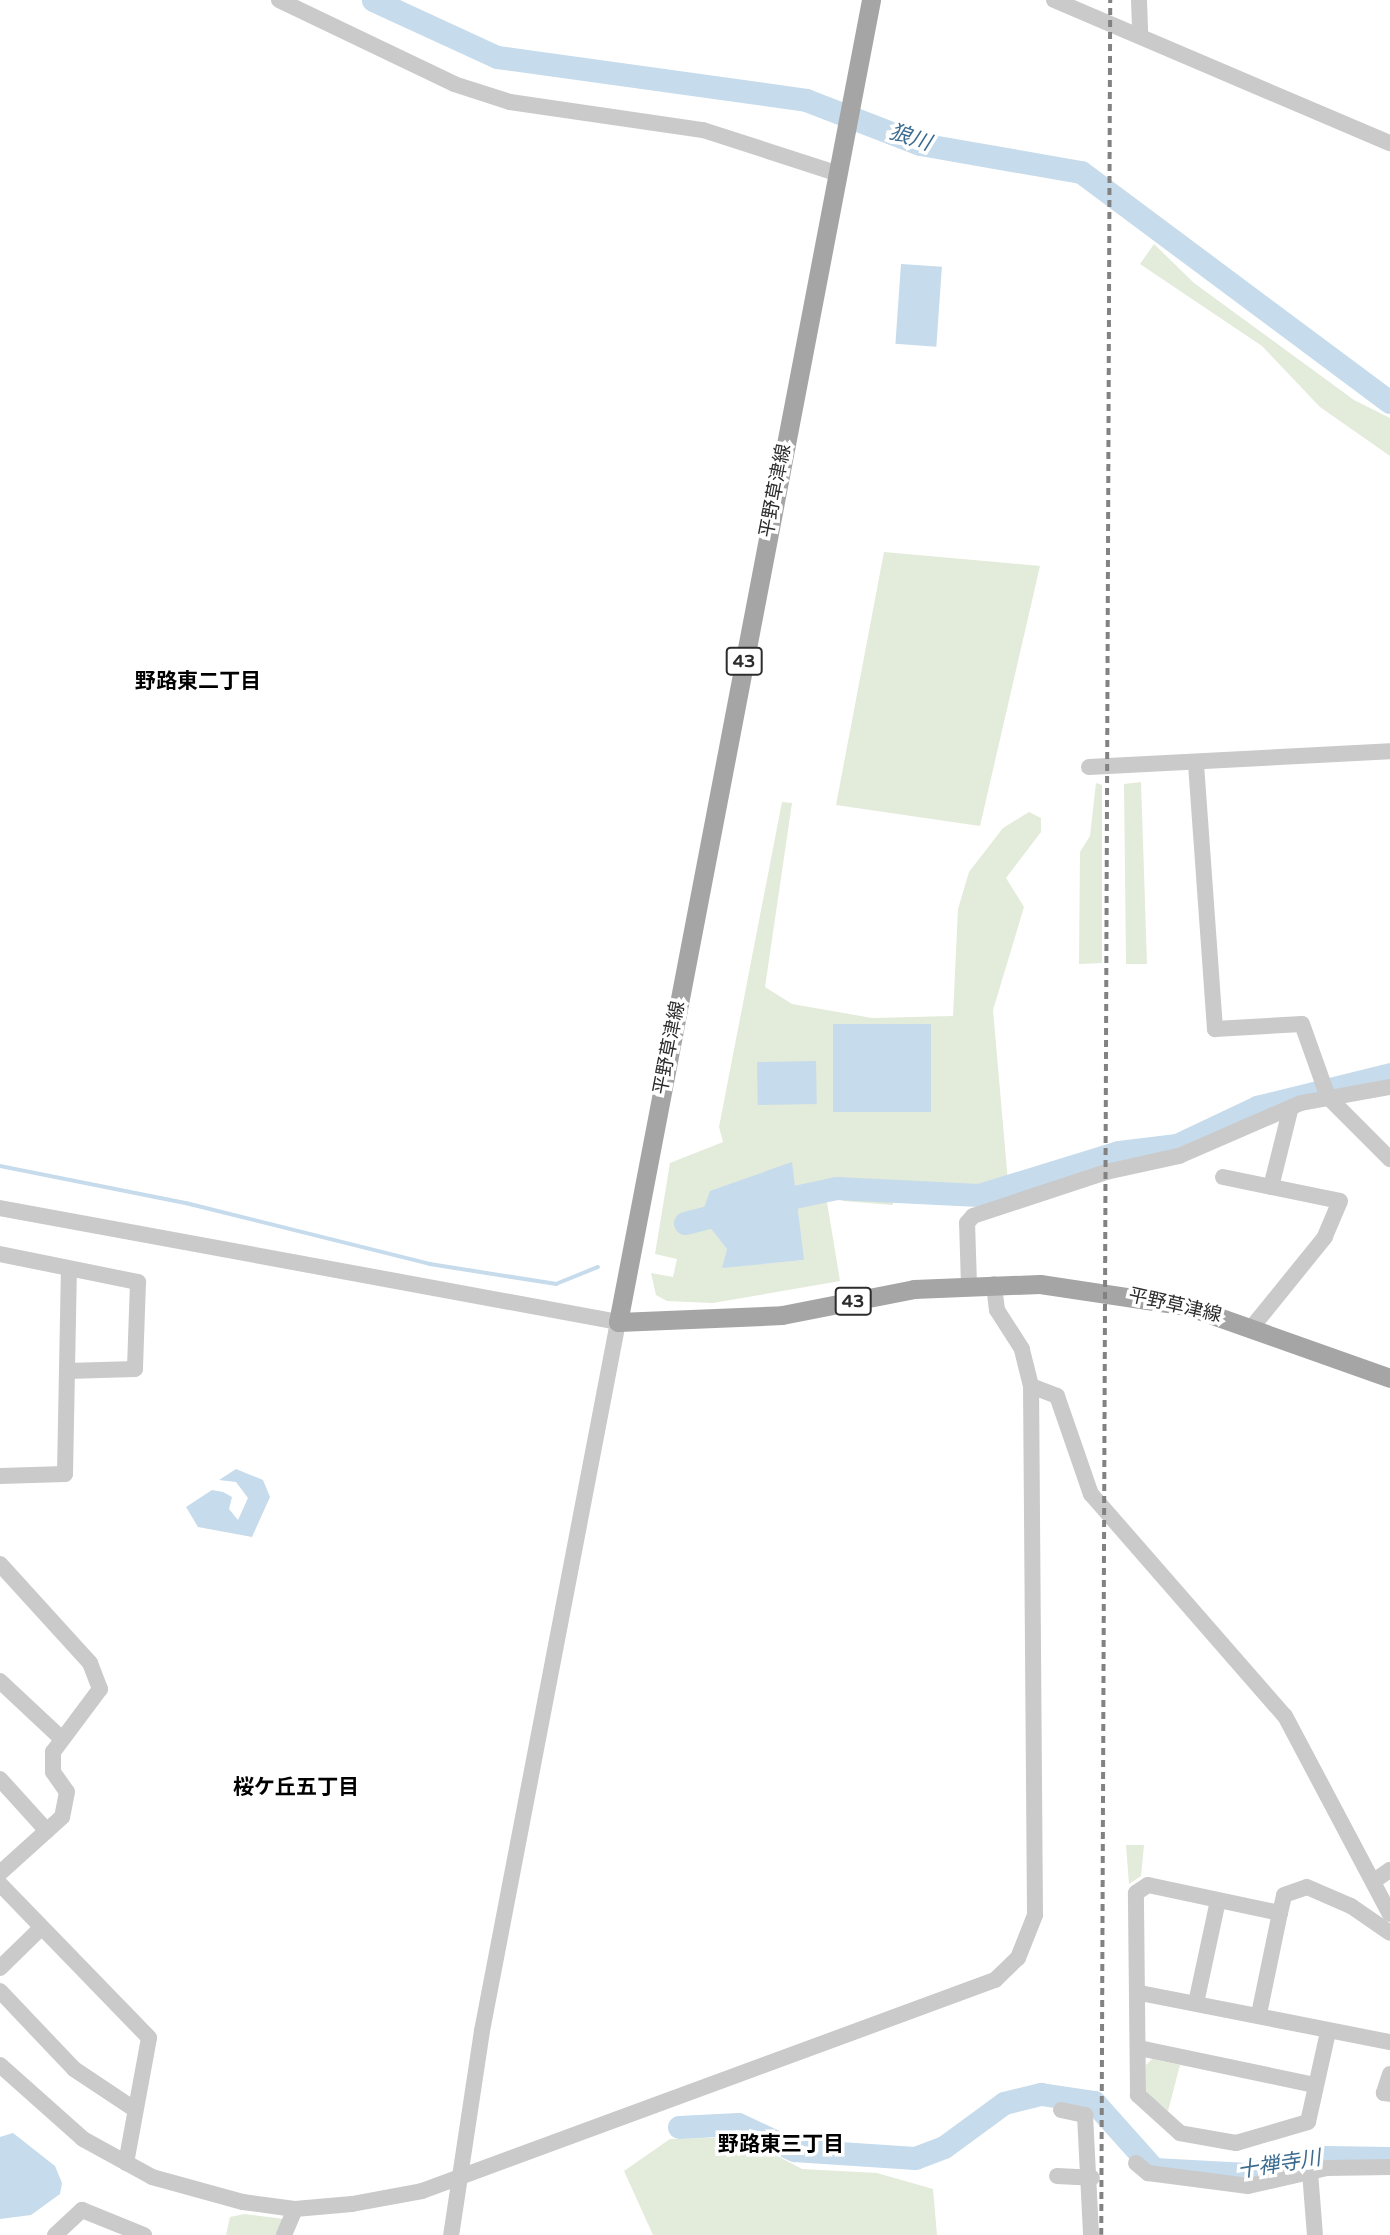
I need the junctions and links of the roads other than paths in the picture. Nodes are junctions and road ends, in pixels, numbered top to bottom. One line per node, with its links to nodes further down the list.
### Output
1 (278, 0): 7 (street)
2 (871, 0): 7 (main road, 平野草津線 / 43)
3 (1054, 0): 5 (street)
4 (1139, 0): 5 (street)
5 (1140, 35): 6 (street)
6 (1390, 142)
7 (836, 173): 22 (main road, 平野草津線 / 43)
8 (1390, 751): 9 (street)
9 (1196, 764): 10 (street); 12 (street)
10 (1089, 766)
11 (1390, 1087): 12 (street)
12 (1326, 1089): 13 (street); 14 (street)
13 (1292, 1107): 16 (street); 20 (street)
14 (1390, 1159)
15 (1223, 1177): 16 (street)
16 (1271, 1187): 23 (street)
17 (0, 1208): 22 (street)
18 (0, 1254): 19 (street)
19 (69, 1270): 24 (street); 24 (street)
20 (969, 1284): 21 (main road, 平野草津線 / 43); 22 (main road, 平野草津線 / 43)
21 (994, 1284): 23 (main road, 平野草津線 / 43); 26 (street)
22 (618, 1322): 60 (street)
23 (1252, 1327): 25 (main road, 平野草津線 / 43)
24 (67, 1371): 27 (street)
25 (1390, 1378)
26 (1031, 1386): 35 (street); 60 (street)
27 (0, 1476)
28 (0, 1564): 30 (street)
29 (0, 1681): 30 (street)
30 (62, 1739): 32 (street)
31 (0, 1779): 32 (street)
32 (47, 1831): 34 (street)
33 (1390, 1870): 35 (street)
34 (0, 1873)
35 (1374, 1881): 39 (street)
36 (0, 1884): 40 (street)
37 (1218, 1900): 38 (street); 44 (street); 45 (street)
38 (1280, 1913): 41 (street); 46 (street)
39 (1390, 1914)
40 (40, 1929): 42 (street); 54 (street)
41 (1390, 1933)
42 (0, 1968)
43 (0, 1991): 54 (street)
44 (1140, 1993): 45 (street); 49 (street)
45 (1196, 2003): 46 (street)
46 (1259, 2014): 47 (street)
47 (1328, 2032): 48 (street); 52 (street)
48 (1390, 2042)
49 (1139, 2048): 52 (street); 52 (street)
50 (0, 2065): 56 (street)
51 (1390, 2074): 53 (street)
52 (1315, 2085)
53 (1390, 2094)
54 (134, 2109): 56 (street)
55 (1061, 2110): 62 (street)
56 (127, 2163): 63 (street)
57 (1136, 2163): 59 (street)
58 (1390, 2167): 59 (street)
59 (1310, 2172): 69 (street)
60 (463, 2176): 63 (street); 67 (street)
61 (1057, 2176): 62 (street)
62 (1092, 2178): 68 (street)
63 (295, 2209): 66 (street)
64 (136, 2234): 65 (street)
65 (55, 2235)
66 (284, 2235)
67 (451, 2235)
68 (1091, 2235)
69 (1315, 2235)

